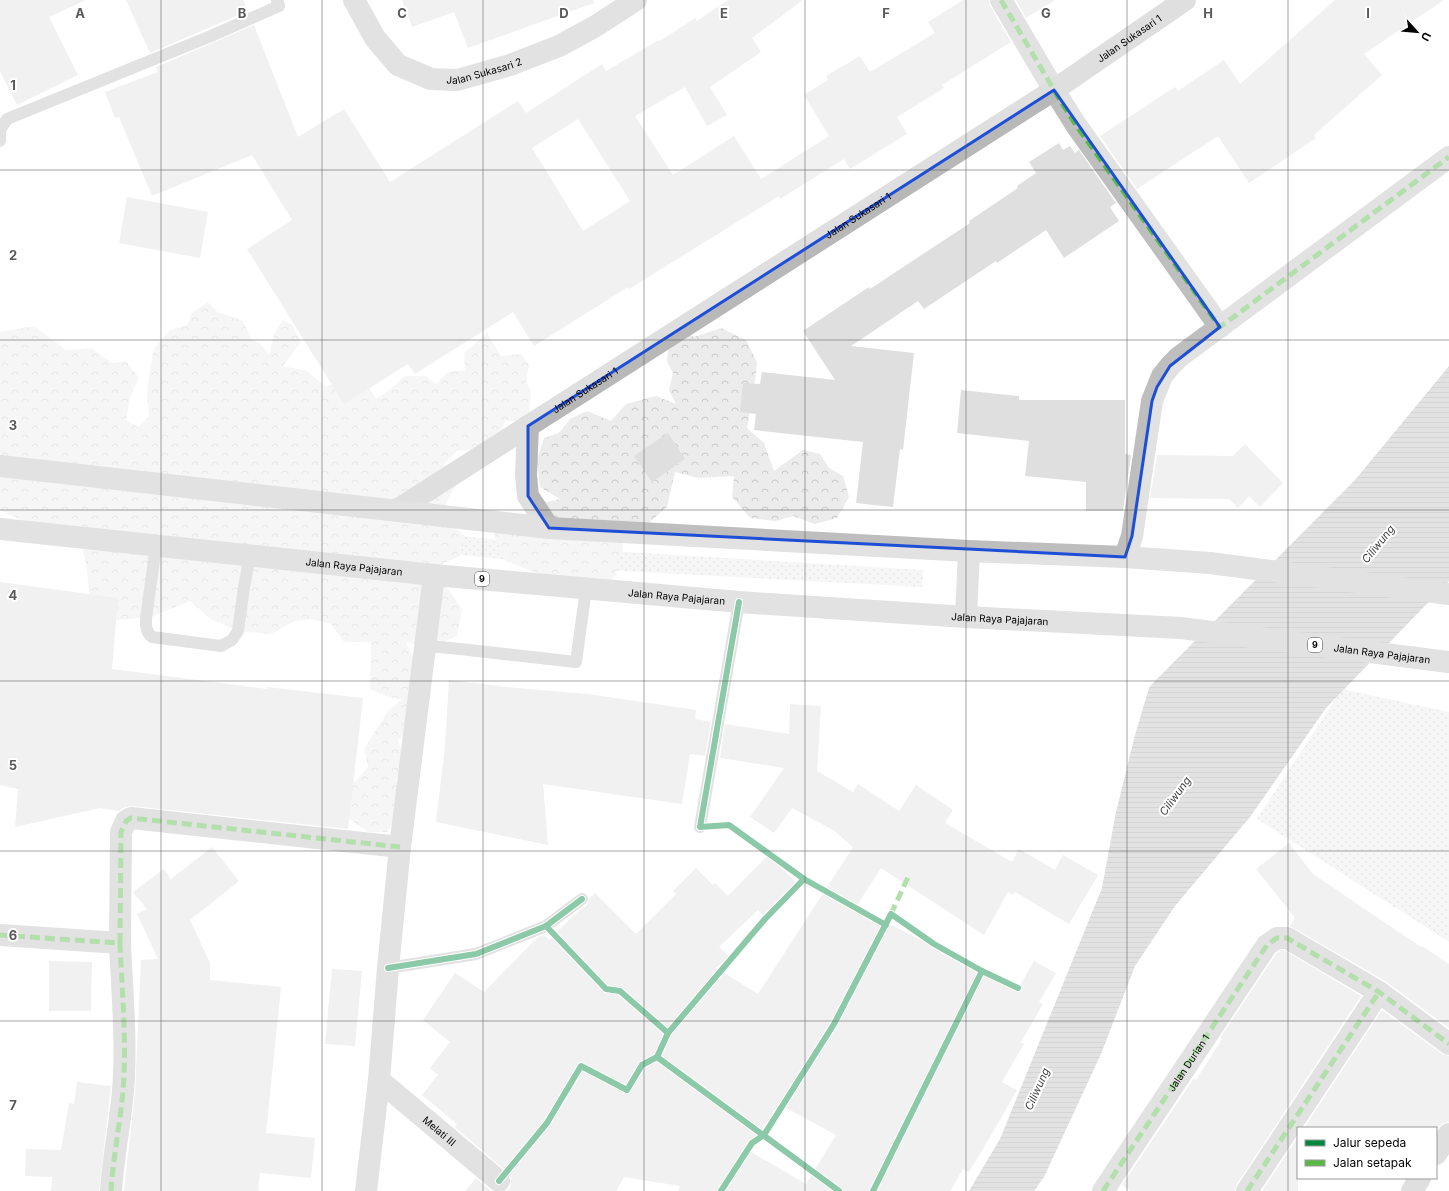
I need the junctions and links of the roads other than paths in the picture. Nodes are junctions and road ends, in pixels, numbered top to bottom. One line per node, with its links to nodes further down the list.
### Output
1 (277, 0): 7 (lane)
2 (354, 0): 3 (main road, Jalan Sukasari 2)
3 (636, 0)
4 (1001, 0): 6 (main road)
5 (1185, 0): 6 (street, Jalan Sukasari 1)
6 (1054, 90): 9 (main road); 10 (street, Jalan Sukasari 1)
7 (0, 141)
8 (1449, 157): 9 (main road)
9 (1220, 327): 18 (main road)
10 (528, 426): 12 (street, Jalan Sukasari 1); 13 (street)
11 (0, 466): 12 (main road)
12 (397, 510): 13 (main road)
13 (549, 528): 16 (main road)
14 (0, 529): 15 (main road, Jalan Raya Pajajaran / 9)
15 (156, 546): 17 (main road, Jalan Raya Pajajaran / 9); 17 (lane)
16 (969, 551): 18 (main road); 23 (main road)
17 (250, 556): 19 (main road, Jalan Raya Pajajaran / 9)
18 (1125, 557): 21 (main road)
19 (434, 575): 20 (main road, Jalan Raya Pajajaran / 9); 24 (main road)
20 (586, 589): 22 (main road, Jalan Raya Pajajaran / 9); 24 (lane)
21 (1449, 594)
22 (739, 602): 23 (main road, Jalan Raya Pajajaran / 9); 26 (lane)
23 (966, 617): 25 (main road, Jalan Raya Pajajaran / 9)
24 (425, 646): 27 (main road)
25 (1449, 662)
26 (700, 827)
27 (400, 847): 30 (main road); 31 (main road)
28 (582, 899): 31 (lane)
29 (0, 935): 30 (main road)
30 (120, 943): 39 (main road)
31 (388, 968): 34 (main road)
32 (1378, 992): 33 (main road); 41 (main road, Jalan Durian 1); 42 (main road)
33 (1449, 1044)
34 (379, 1080): 38 (main road, Melati III); 40 (main road)
35 (1449, 1134): 36 (street)
36 (1437, 1152)
37 (1419, 1179): 43 (street)
38 (499, 1181)
39 (111, 1191)
40 (366, 1191)
41 (1104, 1191)
42 (1247, 1191)
43 (1412, 1191)

